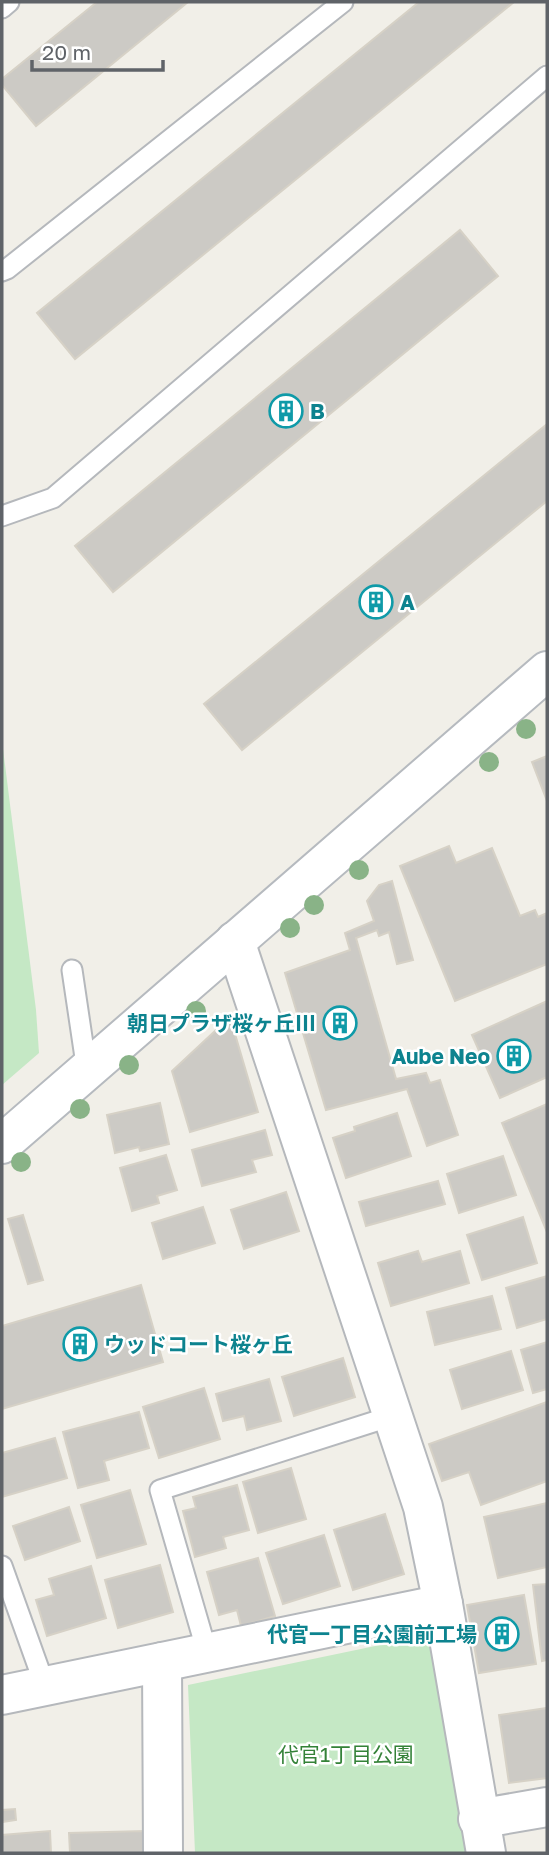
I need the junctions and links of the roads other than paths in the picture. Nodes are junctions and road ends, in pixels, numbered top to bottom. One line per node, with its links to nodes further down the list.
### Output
1 (9, 2): 3 (lane)
2 (343, 2): 5 (lane)
3 (2, 8)
4 (547, 76): 6 (lane)
5 (2, 271)
6 (2, 516)
7 (547, 671): 8 (street)
8 (235, 941): 10 (street); 12 (street)
9 (72, 970): 10 (lane)
10 (88, 1071): 11 (street)
11 (2, 1144)
12 (392, 1416): 14 (street); 15 (lane)
13 (2, 1566): 17 (lane)
14 (443, 1604): 15 (street); 20 (street)
15 (206, 1653): 16 (street)
16 (162, 1662): 17 (street); 21 (street)
17 (45, 1686): 18 (street)
18 (2, 1695)
19 (547, 1807): 20 (street)
20 (482, 1836)
21 (163, 1853)

